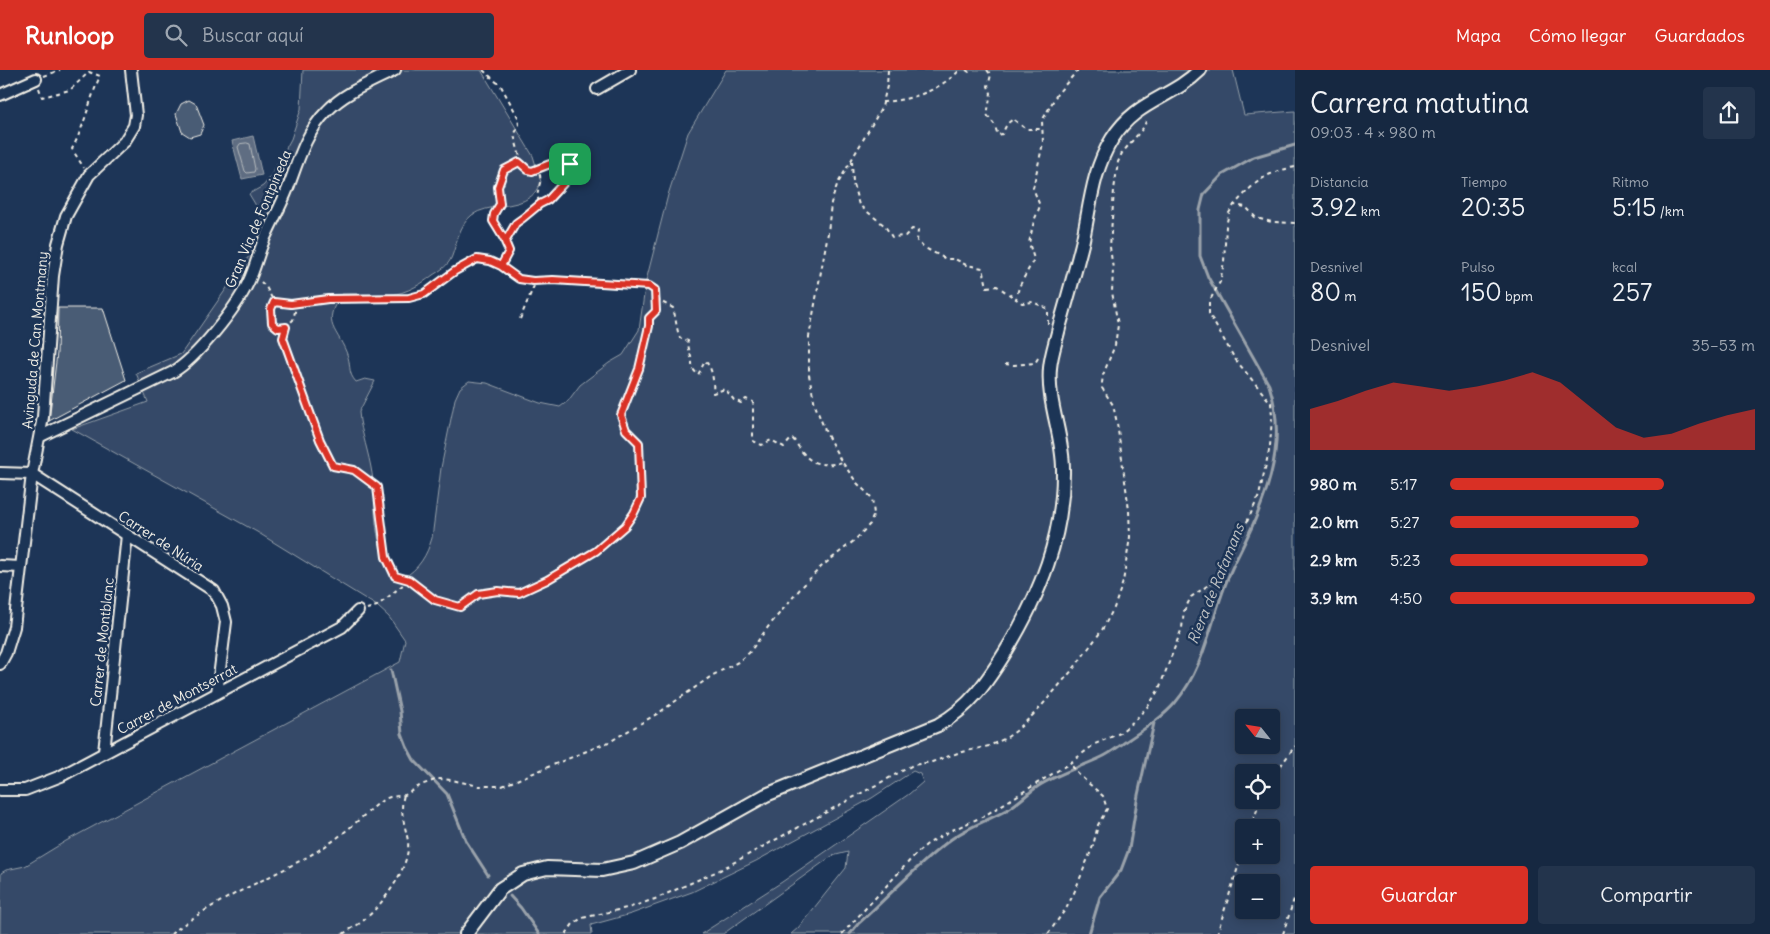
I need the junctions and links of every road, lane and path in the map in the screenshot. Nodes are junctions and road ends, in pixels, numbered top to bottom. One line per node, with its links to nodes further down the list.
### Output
1 (60, 70): 13 (path)
2 (131, 70): 23 (street, Avinguda de Can Montmany)
3 (395, 70): 29 (street, Gran Via de Fontpineda)
4 (483, 70): 20 (path)
5 (630, 70): 14 (street)
6 (888, 70): 16 (path)
7 (960, 70): 16 (path)
8 (966, 70): 9 (path)
9 (974, 70)
10 (987, 70): 18 (path)
11 (1078, 70): 18 (path)
12 (1200, 70): 61 (main road)
13 (37, 78): 15 (street); 23 (path)
14 (597, 89)
15 (0, 95)
16 (882, 102): 19 (path)
17 (1147, 118): 62 (path)
18 (1042, 129): 32 (path)
19 (851, 159): 32 (path); 41 (path)
20 (519, 162): 22 (path); 27 (path)
21 (1295, 167): 25 (path)
22 (532, 171): 24 (path); 24 (path)
23 (89, 175): 40 (street, Avinguda de Can Montmany)
24 (540, 204): 27 (path)
25 (1234, 205): 26 (path); 53 (path)
26 (1295, 223)
27 (505, 242): 28 (path)
28 (501, 266): 30 (path); 34 (path)
29 (252, 273): 33 (path); 40 (street, Gran Via de Fontpineda)
30 (536, 281): 31 (path); 35 (path)
31 (656, 298): 41 (path); 47 (path)
32 (1016, 299): 36 (path)
33 (274, 302): 34 (path); 37 (path)
34 (297, 303): 37 (path)
35 (520, 319)
36 (1048, 326)
37 (286, 327): 47 (path)
38 (1042, 351): 39 (path)
39 (1005, 364)
40 (41, 436): 43 (street, Avinguda de Can Montmany)
41 (842, 462): 56 (path)
42 (0, 473): 43 (street)
43 (32, 474): 44 (street, Carrer de Núria); 46 (street, Avinguda de Can Montmany)
44 (127, 535): 50 (street, Carrer de Núria); 52 (street, Carrer de Montblanc)
45 (0, 566): 46 (street)
46 (21, 567): 49 (street, Avinguda de Can Montmany)
47 (409, 580): 48 (path)
48 (358, 611): 50 (street, Carrer de Montserrat)
49 (0, 664)
50 (217, 693): 52 (street, Carrer de Montserrat)
51 (1295, 746): 54 (path)
52 (104, 752): 55 (street, Carrer de Montserrat)
53 (1070, 763): 63 (path); 64 (path)
54 (1280, 767)
55 (0, 790)
56 (404, 795): 59 (path); 60 (path)
57 (1239, 864): 65 (path)
58 (1295, 896): 66 (path)
59 (171, 934)
60 (343, 934)
61 (466, 934)
62 (566, 934)
63 (842, 934)
64 (1048, 934)
65 (1217, 934)
66 (1282, 934)

